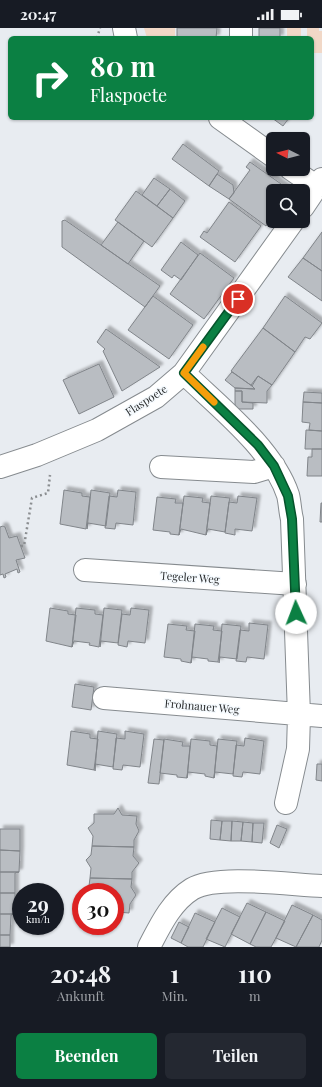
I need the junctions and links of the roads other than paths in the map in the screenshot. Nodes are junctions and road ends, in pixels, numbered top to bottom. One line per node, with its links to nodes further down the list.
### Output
1 (223, 120): 2 (street)
2 (266, 151)
3 (306, 176): 4 (street)
4 (320, 183): 5 (street)
5 (310, 197)
6 (288, 228): 7 (street, Flaspoete)
7 (184, 373): 8 (street); 9 (street, Flaspoete)
8 (274, 466): 10 (street); 12 (street)
9 (0, 467)
10 (160, 467)
11 (85, 570): 12 (street, Tegeler Weg)
12 (294, 584): 14 (street)
13 (104, 698): 14 (street, Frohnauer Weg)
14 (299, 715): 15 (street, Frohnauer Weg); 16 (street)
15 (322, 716)
16 (286, 803)
17 (322, 886): 18 (street)
18 (149, 947)

